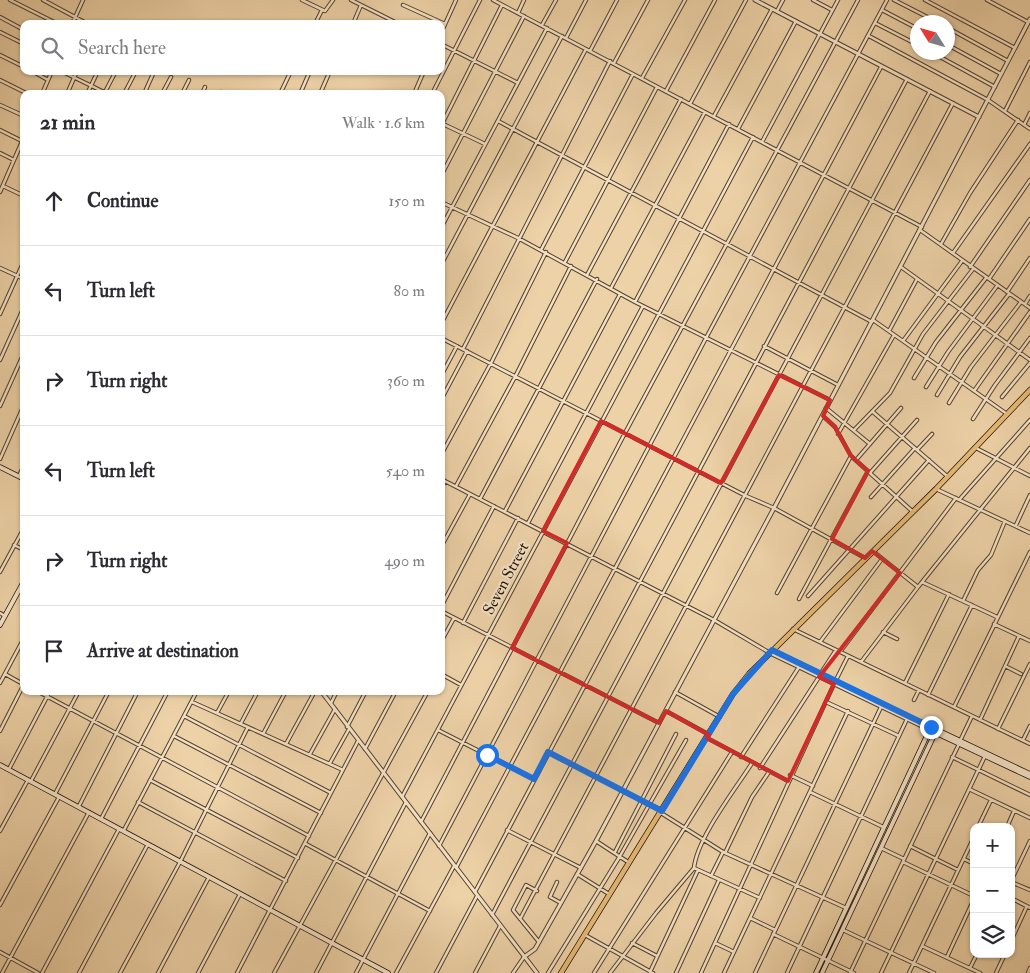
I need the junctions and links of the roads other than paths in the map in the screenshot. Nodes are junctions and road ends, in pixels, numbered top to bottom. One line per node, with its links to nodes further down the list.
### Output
1 (10, 0): 40 (street)
2 (43, 0): 39 (street)
3 (82, 0): 39 (street)
4 (302, 0): 31 (street)
5 (333, 0): 31 (street)
6 (352, 0): 27 (street)
7 (456, 0): 50 (street)
8 (480, 0): 66 (street)
9 (493, 0): 29 (street)
10 (524, 0): 35 (street)
11 (556, 0): 51 (street)
12 (586, 0): 60 (street)
13 (617, 0): 67 (street)
14 (648, 0): 76 (street)
15 (684, 0): 98 (street)
16 (716, 0): 124 (street)
17 (746, 0): 129 (street)
18 (755, 0): 30 (street)
19 (783, 0): 34 (street)
20 (813, 0): 32 (street)
21 (838, 0): 32 (street)
22 (858, 0): 63 (street)
23 (887, 0): 33 (street)
24 (894, 0): 36 (street)
25 (925, 0): 65 (street)
26 (987, 0): 48 (street)
27 (361, 5): 44 (street); 45 (street)
28 (402, 5): 46 (street)
29 (502, 5): 35 (street); 71 (street)
30 (772, 9): 34 (street); 135 (street)
31 (322, 10): 43 (street)
32 (832, 10): 57 (street)
33 (882, 10): 49 (street); 52 (street)
34 (777, 11): 47 (street)
35 (518, 13): 37 (street)
36 (923, 15)
37 (524, 16): 51 (street); 80 (street)
38 (0, 17): 53 (street)
39 (75, 17): 41 (street); 42 (street)
40 (50, 20)
41 (74, 20)
42 (81, 20)
43 (317, 20)
44 (354, 20)
45 (391, 20)
46 (436, 20)
47 (796, 21): 57 (street); 143 (street)
48 (1029, 21): 65 (street)
49 (875, 23): 59 (street); 61 (street)
50 (445, 24)
51 (542, 25): 54 (street)
52 (910, 25)
53 (20, 28)
54 (547, 28): 58 (street); 103 (street)
55 (0, 32): 62 (street)
56 (955, 32): 74 (street)
57 (820, 34): 63 (street); 151 (street)
58 (562, 36): 60 (street); 146 (street)
59 (868, 36): 69 (street); 127 (street)
60 (566, 38): 67 (street)
61 (910, 41)
62 (20, 42)
63 (836, 42): 69 (street); 155 (street)
64 (445, 46): 66 (street)
65 (1015, 48): 74 (street)
66 (454, 50): 71 (street); 79 (street)
67 (588, 50): 73 (street); 150 (street)
68 (955, 50): 82 (street)
69 (859, 54): 78 (street); 159 (street)
70 (0, 55): 77 (street)
71 (475, 60): 80 (street); 137 (street)
72 (946, 60): 107 (street)
73 (610, 61): 76 (street); 157 (street)
74 (1008, 61): 82 (street)
75 (1030, 62): 131 (street)
76 (614, 63): 81 (street)
77 (20, 65)
78 (882, 65): 99 (street); 162 (street)
79 (445, 68)
80 (496, 71): 103 (street); 147 (street)
81 (633, 74): 98 (street); 160 (street)
82 (1001, 74): 107 (street)
83 (39, 75): 101 (street)
84 (50, 75): 101 (street)
85 (68, 75): 97 (street)
86 (76, 75): 97 (street)
87 (96, 75): 104 (street)
88 (114, 75): 113 (street)
89 (134, 75): 114 (street)
90 (153, 75): 115 (street)
91 (289, 75): 119 (street)
92 (308, 75): 120 (street)
93 (328, 75): 121 (street)
94 (422, 75): 122 (street)
95 (442, 75): 123 (street)
96 (171, 77): 116 (street)
97 (74, 78): 104 (street); 110 (street)
98 (642, 78): 105 (street)
99 (907, 78): 125 (street); 168 (street)
100 (0, 80): 108 (street)
101 (48, 80): 109 (street)
102 (189, 80): 117 (street)
103 (518, 83): 139 (street)
104 (91, 86): 111 (street); 112 (street)
105 (658, 86): 124 (street); 165 (street)
106 (205, 87): 118 (street)
107 (995, 87): 127 (street)
108 (20, 90)
109 (44, 90)
110 (69, 90)
111 (89, 90)
112 (100, 90)
113 (107, 90)
114 (126, 90)
115 (146, 90)
116 (164, 90)
117 (184, 90)
118 (204, 90)
119 (282, 90)
120 (302, 90)
121 (322, 90)
122 (416, 90)
123 (434, 90)
124 (666, 91): 126 (street)
125 (930, 91): 128 (street); 172 (street)
126 (681, 99): 129 (street); 170 (street)
127 (988, 100): 131 (street); 136 (street)
128 (953, 103): 136 (street); 176 (street)
129 (690, 104): 132 (street)
130 (0, 105): 134 (street)
131 (1005, 111): 138 (street)
132 (705, 112): 135 (street); 175 (street)
133 (1030, 113): 141 (street)
134 (20, 114)
135 (714, 116): 140 (street)
136 (979, 117): 182 (street)
137 (445, 118)
138 (1018, 120): 141 (street); 186 (street)
139 (498, 121): 146 (street); 152 (street)
140 (729, 124): 143 (street); 178 (street)
141 (1024, 125): 144 (street)
142 (445, 126): 147 (street)
143 (738, 129): 148 (street)
144 (1030, 129)
145 (0, 130): 149 (street)
146 (513, 130): 150 (street); 177 (street)
147 (462, 134): 152 (street); 161 (street)
148 (753, 137): 151 (street); 183 (street, Seven Street)
149 (20, 140)
150 (536, 142): 157 (street); 181 (street)
151 (762, 142): 155 (street)
152 (485, 144): 174 (street)
153 (1030, 144): 189 (street)
154 (20, 148): 158 (street)
155 (776, 150): 159 (street); 185 (street)
156 (0, 153): 158 (street)
157 (560, 155): 160 (street); 184 (street)
158 (14, 160): 164 (street)
159 (800, 163): 162 (street); 191 (street)
160 (583, 167): 165 (street); 187 (street)
161 (445, 168)
162 (824, 175): 168 (street); 200 (street)
163 (0, 177): 164 (street)
164 (5, 180): 167 (street)
165 (607, 180): 170 (street); 194 (street)
166 (1030, 180): 198 (street)
167 (3, 186): 169 (street); 171 (street)
168 (848, 188): 172 (street); 207 (street)
169 (0, 192)
170 (631, 193): 175 (street); 201 (street)
171 (20, 194)
172 (871, 201): 176 (street); 213 (street)
173 (445, 203): 174 (street)
174 (453, 206): 177 (street); 180 (street)
175 (654, 206): 178 (street); 209 (street)
176 (896, 213): 182 (street); 220 (street)
177 (468, 215): 181 (street); 190 (street)
178 (678, 219): 183 (street); 215 (street)
179 (1030, 219): 206 (street)
180 (445, 221)
181 (491, 227): 184 (street); 226 (street)
182 (921, 228): 186 (street); 196 (street)
183 (703, 231): 185 (street); 224 (street, Seven Street)
184 (518, 238): 187 (street); 241 (street)
185 (726, 244): 191 (street); 229 (street)
186 (941, 244): 189 (street)
187 (541, 250): 188 (street)
188 (546, 252): 194 (street); 251 (street)
189 (953, 254): 193 (street)
190 (445, 258)
191 (750, 258): 200 (street); 234 (street)
192 (1030, 258): 211 (street)
193 (962, 261): 198 (street); 210 (street)
194 (565, 262): 195 (street)
195 (571, 266): 201 (street); 257 (street)
196 (901, 267): 205 (street); 228 (street)
197 (0, 268): 202 (street)
198 (972, 268): 206 (street); 216 (street)
199 (20, 270): 202 (street)
200 (774, 270): 207 (street); 242 (street)
201 (587, 275): 204 (street)
202 (17, 276): 203 (street); 219 (street)
203 (20, 277)
204 (596, 279): 209 (street); 261 (street)
205 (917, 279): 210 (street); 231 (street)
206 (987, 279): 208 (street); 221 (street)
207 (797, 283): 213 (street); 240 (street)
208 (997, 286): 211 (street); 227 (street)
209 (611, 288): 212 (street)
210 (937, 293): 216 (street); 237 (street)
211 (1008, 293): 217 (street); 230 (street)
212 (620, 294): 215 (street); 270 (street)
213 (822, 296): 220 (street); 246 (street)
214 (1030, 296): 217 (street)
215 (635, 302): 218 (street)
216 (948, 302): 221 (street); 243 (street)
217 (1023, 303): 222 (street); 233 (street)
218 (643, 306): 224 (street); 278 (street)
219 (1, 308): 223 (street)
220 (846, 308): 228 (street); 254 (street)
221 (960, 310): 227 (street); 245 (street)
222 (1030, 310): 238 (street)
223 (0, 314)
224 (659, 314): 229 (street); 284 (street, Seven Street)
225 (20, 316): 247 (street)
226 (445, 316)
227 (972, 319): 230 (street); 252 (street)
228 (872, 321): 231 (street); 260 (street)
229 (682, 326): 234 (street); 288 (street)
230 (984, 327): 233 (street); 255 (street)
231 (889, 331): 232 (street)
232 (894, 335): 237 (street); 285 (street)
233 (996, 336): 238 (street); 259 (street)
234 (706, 338): 242 (street); 293 (street)
235 (1030, 338): 244 (street)
236 (445, 340): 239 (street)
237 (903, 341): 243 (street)
238 (1007, 344): 244 (street); 265 (street)
239 (457, 346): 241 (street); 253 (street)
240 (764, 346): 246 (street); 249 (street)
241 (465, 350): 251 (street); 266 (street)
242 (730, 350): 249 (street); 299 (street)
243 (915, 350): 245 (street); 276 (street)
244 (1019, 353): 250 (street); 269 (street)
245 (926, 358): 252 (street); 258 (street)
246 (788, 359): 254 (street); 256 (street)
247 (0, 360)
248 (20, 362): 273 (street)
249 (755, 362): 256 (street); 306 (street)
250 (1030, 362): 268 (street)
251 (491, 363): 257 (street); 294 (street)
252 (938, 366): 255 (street); 263 (street)
253 (445, 368)
254 (812, 371): 260 (street); 262 (street)
255 (950, 374): 259 (street); 267 (street)
256 (779, 375): 262 (street); 312 (street)
257 (516, 376): 261 (street); 314 (street)
258 (914, 378)
259 (962, 383): 265 (street); 272 (street)
260 (838, 385): 271 (street)
261 (539, 387): 270 (street); 321 (street)
262 (804, 387): 271 (street); 318 (street)
263 (926, 387)
264 (1030, 390): 279 (main road)
265 (974, 391): 269 (street)
266 (445, 392)
267 (937, 395)
268 (1002, 397)
269 (985, 399): 279 (street); 281 (street)
270 (564, 400): 278 (street); 326 (street)
271 (830, 400): 274 (street)
272 (949, 403)
273 (0, 406)
274 (826, 408): 280 (street); 285 (street)
275 (901, 408): 286 (street)
276 (873, 412): 286 (street); 287 (street)
277 (20, 414): 300 (street)
278 (587, 414): 284 (street); 330 (street)
279 (1007, 414): 295 (main road)
280 (822, 416): 289 (street); 324 (street)
281 (973, 419)
282 (917, 420): 291 (street)
283 (1030, 420): 303 (street)
284 (601, 421): 288 (street); 333 (street, Seven Street)
285 (844, 421): 287 (street); 289 (street)
286 (888, 424): 291 (street); 292 (street)
287 (854, 430): 292 (street)
288 (625, 433): 293 (street); 338 (street)
289 (838, 434): 298 (street)
290 (932, 434): 297 (street)
291 (902, 437): 297 (street); 307 (street)
292 (870, 444): 301 (street)
293 (649, 446): 299 (street); 344 (street)
294 (445, 448)
295 (976, 448): 303 (street); 310 (main road)
296 (1030, 448): 305 (street)
297 (916, 449): 302 (street); 313 (street)
298 (851, 456): 301 (street); 332 (street)
299 (674, 458): 306 (street); 347 (street)
300 (0, 459)
301 (856, 460): 307 (street)
302 (928, 460): 310 (street); 320 (street)
303 (996, 460): 305 (street); 322 (street)
304 (0, 466): 308 (main road)
305 (1014, 469): 309 (street); 325 (street)
306 (697, 471): 312 (street); 350 (street)
307 (869, 472): 313 (street); 336 (street)
308 (19, 476)
309 (1030, 476)
310 (948, 477): 315 (main road)
311 (445, 481): 314 (street)
312 (721, 483): 318 (street); 356 (street)
313 (882, 484): 319 (street); 320 (street)
314 (456, 486): 316 (street)
315 (936, 489): 322 (street); 327 (main road)
316 (470, 494): 321 (street); 337 (street)
317 (1030, 495): 331 (street)
318 (746, 496): 324 (street); 363 (street)
319 (871, 497)
320 (896, 497): 327 (street); 341 (street)
321 (480, 499): 323 (street)
322 (958, 499): 325 (street); 349 (street)
323 (494, 506): 326 (street); 359 (street)
324 (774, 508): 332 (street); 369 (street)
325 (979, 509): 329 (street); 351 (street)
326 (505, 511): 328 (street)
327 (914, 512): 342 (main road)
328 (518, 518): 330 (street); 370 (street)
329 (1005, 521): 331 (street); 361 (street)
330 (528, 523): 333 (street)
331 (1015, 526): 334 (street)
332 (812, 528): 336 (street); 355 (street)
333 (542, 531): 338 (street); 376 (street, Seven Street)
334 (1030, 532)
335 (20, 535): 339 (street)
336 (832, 539): 341 (street); 360 (street)
337 (445, 540)
338 (567, 543): 344 (street); 382 (street)
339 (14, 545): 340 (street); 348 (street)
340 (20, 548)
341 (850, 549): 345 (street); 358 (street)
342 (872, 552): 345 (main road); 346 (street)
343 (1030, 552): 367 (street)
344 (591, 556): 347 (street); 386 (street)
345 (866, 558): 373 (main road)
346 (882, 559): 349 (street); 379 (street)
347 (615, 568): 350 (street); 391 (street)
348 (0, 572)
349 (900, 573): 352 (street); 384 (street)
350 (639, 580): 356 (street); 400 (street)
351 (922, 582): 352 (street); 357 (street)
352 (918, 587): 374 (street)
353 (20, 588): 354 (main road)
354 (18, 592): 366 (main road)
355 (777, 593)
356 (664, 594): 363 (street); 421 (street)
357 (949, 594): 361 (street); 399 (street)
358 (808, 596)
359 (445, 598)
360 (799, 598)
361 (963, 601): 362 (street)
362 (972, 605): 367 (street); 419 (street)
363 (687, 606): 369 (street); 430 (street)
364 (0, 613): 366 (street)
365 (445, 614): 368 (street)
366 (5, 616): 372 (main road)
367 (998, 617): 371 (street)
368 (454, 618): 370 (street); 375 (street)
369 (714, 620): 383 (street); 404 (street)
370 (463, 623): 376 (street)
371 (994, 624): 377 (street); 427 (street)
372 (0, 625)
373 (793, 629): 379 (street); 383 (main road)
374 (883, 632): 378 (street); 387 (street)
375 (445, 635)
376 (488, 635): 382 (street); 401 (street, Seven Street)
377 (1019, 636): 380 (street); 389 (street)
378 (897, 639)
379 (820, 642): 384 (street)
380 (1030, 642)
381 (20, 646): 392 (street)
382 (512, 648): 386 (street); 460 (street)
383 (769, 651): 390 (street); 394 (street); 436 (main road)
384 (838, 651): 385 (street); 394 (street)
385 (848, 656): 387 (street); 397 (street)
386 (537, 661): 391 (street); 470 (street)
387 (861, 662): 399 (street)
388 (1030, 664): 447 (street)
389 (1005, 666): 393 (street); 438 (street)
390 (799, 667): 394 (street); 473 (street)
391 (560, 672): 400 (street); 480 (street)
392 (5, 674): 396 (street); 398 (street)
393 (1022, 674)
394 (820, 675): 397 (street); 481 (street)
395 (445, 676): 401 (street)
396 (20, 682)
397 (835, 682): 424 (street); 426 (street); 446 (street)
398 (0, 683)
399 (905, 683): 402 (street)
400 (584, 684): 421 (street); 467 (street)
401 (462, 685): 448 (street, Seven Street)
402 (919, 690): 419 (street); 422 (street)
403 (20, 692): 449 (street)
404 (675, 692): 431 (street); 436 (street)
405 (77, 695): 428 (street)
406 (107, 695): 439 (street)
407 (136, 695): 451 (street)
408 (166, 695): 465 (street)
409 (195, 695): 423 (street)
410 (227, 695): 433 (street)
411 (256, 695): 442 (street)
412 (284, 695): 452 (street)
413 (313, 695): 462 (street)
414 (324, 695): 425 (street)
415 (335, 695): 425 (street)
416 (364, 695): 445 (street)
417 (394, 695): 466 (street)
418 (426, 695): 485 (street)
419 (928, 695): 427 (street)
420 (47, 696): 428 (street); 482 (street)
421 (609, 697): 430 (street); 479 (street)
422 (914, 700)
423 (192, 702): 433 (street); 434 (street)
424 (826, 702): 432 (street); 487 (street)
425 (331, 703): 429 (street)
426 (881, 706): 437 (street); 441 (street)
427 (954, 707): 435 (street)
428 (70, 709): 439 (street); 492 (street)
429 (335, 709): 445 (street); 469 (street)
430 (633, 710): 440 (street); 489 (street)
431 (666, 710): 440 (street); 455 (street)
432 (848, 711): 441 (street); 494 (street)
433 (217, 713): 442 (street)
434 (184, 716): 454 (street); 464 (street)
435 (972, 716): 438 (street); 461 (street)
436 (720, 717): 455 (main road)
437 (907, 719): 446 (street); 456 (street)
438 (980, 720): 447 (street)
439 (93, 721): 451 (street); 500 (street)
440 (659, 723): 497 (street)
441 (872, 723): 456 (street); 508 (street)
442 (240, 724): 444 (street)
443 (1030, 726): 459 (street)
444 (248, 727): 452 (street); 464 (street)
445 (348, 728): 458 (street); 476 (street)
446 (930, 728): 450 (main road); 521 (main road)
447 (998, 729): 459 (street)
448 (438, 730): 460 (street); 502 (street, Seven Street)
449 (0, 731)
450 (936, 731): 461 (main road); 538 (main road)
451 (116, 733): 465 (street); 509 (street)
452 (263, 734): 462 (street)
453 (676, 734): 503 (street)
454 (174, 736): 472 (street); 478 (street)
455 (708, 736): 468 (street); 513 (main road)
456 (899, 736): 515 (street)
457 (686, 740): 507 (street)
458 (358, 741): 466 (street); 483 (street)
459 (1023, 741): 463 (street)
460 (462, 742): 470 (street); 518 (street)
461 (959, 742): 471 (main road); 474 (street); 488 (main road)
462 (286, 744): 469 (street)
463 (1030, 744)
464 (239, 745): 478 (street); 499 (street)
465 (139, 746): 472 (street); 517 (street)
466 (365, 749): 485 (street)
467 (548, 752): 479 (street); 490 (street)
468 (732, 752): 473 (street); 522 (street)
469 (310, 755): 476 (street)
470 (487, 755): 480 (street); 536 (street)
471 (985, 756): 484 (street); 488 (main road)
472 (162, 758): 491 (street); 495 (street)
473 (740, 758): 475 (street)
474 (952, 758): 484 (street); 537 (street)
475 (752, 763): 481 (street); 529 (street)
476 (330, 764): 483 (street)
477 (0, 765): 482 (main road)
478 (229, 765): 495 (street); 514 (street)
479 (572, 765): 489 (street); 532 (street)
480 (510, 766): 490 (street); 552 (street)
481 (760, 768): 486 (street)
482 (9, 770): 492 (main road)
483 (343, 770): 499 (street)
484 (978, 770): 496 (street); 501 (street)
485 (383, 772): 502 (street); 546 (street)
486 (769, 772): 493 (street); 540 (street)
487 (790, 775): 493 (street); 494 (street)
488 (1030, 775)
489 (596, 777): 497 (street); 541 (street)
490 (534, 779): 524 (street)
491 (150, 780): 505 (street); 510 (street)
492 (30, 781): 500 (main road); 525 (street)
493 (788, 781): 551 (street)
494 (813, 786): 498 (street)
495 (218, 787): 510 (street); 528 (street)
496 (969, 789): 504 (street); 544 (street)
497 (623, 791): 503 (street); 530 (street)
498 (810, 792): 508 (street); 559 (street)
499 (331, 793): 514 (street)
500 (57, 795): 509 (main road); 583 (street)
501 (1030, 795)
502 (402, 797): 506 (street)
503 (643, 800): 507 (street); 539 (street)
504 (991, 800): 511 (street); 519 (street)
505 (138, 802): 523 (street); 526 (street)
506 (406, 802): 518 (street); 563 (street)
507 (649, 804): 513 (street); 542 (street)
508 (835, 804): 515 (street); 569 (street)
509 (78, 806): 512 (main road)
510 (206, 810): 526 (street); 543 (street)
511 (1014, 811): 516 (street); 520 (street)
512 (89, 812): 517 (main road); 611 (street)
513 (662, 812): 522 (street); 550 (main road)
514 (321, 813): 528 (street)
515 (861, 816): 521 (street); 579 (street)
516 (1030, 818)
517 (101, 819): 523 (main road)
518 (421, 822): 527 (street)
519 (980, 823)
520 (1009, 823)
521 (884, 827): 586 (main road)
522 (684, 828): 529 (street); 606 (street)
523 (122, 829): 533 (main road); 625 (street)
524 (508, 830): 532 (street); 576 (street)
525 (0, 831)
526 (195, 833): 548 (street); 565 (street)
527 (430, 833): 536 (street); 574 (street)
528 (309, 836): 534 (street)
529 (703, 840): 540 (street); 554 (street)
530 (596, 841): 539 (street); 553 (street)
531 (1030, 841): 557 (street)
532 (531, 842): 541 (street); 589 (street)
533 (148, 844): 548 (main road); 626 (street)
534 (306, 844): 543 (street); 546 (street)
535 (970, 845): 545 (street)
536 (439, 846): 552 (street)
537 (910, 846): 544 (street); 547 (street)
538 (880, 848): 547 (street); 595 (main road)
539 (614, 852): 542 (street)
540 (724, 852): 551 (street); 561 (street)
541 (556, 855): 553 (street); 573 (street)
542 (620, 856): 550 (street); 570 (street)
543 (298, 858): 565 (street)
544 (936, 859): 556 (street); 560 (street)
545 (963, 859): 549 (street); 556 (street)
546 (336, 860): 563 (street); 592 (street)
547 (904, 860): 560 (street); 599 (street)
548 (180, 862): 562 (main road); 627 (street)
549 (970, 862)
550 (630, 863): 577 (main road)
551 (751, 865): 559 (street); 571 (street)
552 (455, 867): 576 (street); 587 (street)
553 (581, 868): 558 (street)
554 (694, 868): 555 (street); 602 (street)
555 (698, 870): 561 (street); 610 (street)
556 (958, 870): 568 (street)
557 (1015, 873)
558 (577, 874): 570 (street); 582 (street)
559 (771, 874): 569 (street); 580 (street)
560 (928, 874): 568 (street); 609 (street)
561 (712, 876): 564 (street)
562 (210, 877): 575 (main road); 628 (street)
563 (367, 877): 574 (street); 601 (street)
564 (719, 880): 571 (street); 644 (street)
565 (286, 881): 588 (street)
566 (557, 882): 582 (street)
567 (1015, 883): 572 (street)
568 (951, 885): 578 (street); 604 (street)
569 (798, 886): 579 (street); 594 (street)
570 (600, 888): 577 (street); 640 (street)
571 (740, 890): 580 (street); 603 (street)
572 (1030, 890)
573 (536, 891): 591 (street); 591 (street)
574 (398, 893): 587 (street); 618 (street)
575 (240, 894): 588 (main road); 629 (street)
576 (476, 894): 589 (street); 636 (street)
577 (609, 894): 598 (main road)
578 (970, 896)
579 (823, 897): 586 (street); 605 (street)
580 (760, 898): 590 (street)
581 (1015, 900): 585 (street)
582 (561, 903): 600 (street)
583 (0, 905)
584 (970, 907): 614 (street)
585 (1029, 907): 596 (street)
586 (846, 908): 615 (main road)
587 (430, 910): 635 (street)
588 (270, 911): 592 (main road); 630 (street)
589 (492, 915): 593 (street)
590 (750, 918): 594 (street); 608 (street)
591 (520, 919): 600 (street)
592 (301, 926): 601 (main road); 631 (street)
593 (500, 926): 612 (street); 637 (street)
594 (775, 930): 597 (street)
595 (842, 930): 599 (street); 619 (main road)
596 (1015, 933)
597 (773, 934): 605 (street); 647 (street)
598 (585, 935): 606 (street); 641 (main road)
599 (866, 940): 609 (street); 651 (street)
600 (539, 942): 612 (street)
601 (332, 943): 618 (main road); 632 (street)
602 (632, 943): 610 (street); 613 (street)
603 (715, 943): 608 (street); 645 (street)
604 (922, 946): 614 (street); 620 (street)
605 (799, 947): 615 (street); 648 (street)
606 (608, 949): 613 (street); 642 (street)
607 (0, 952): 611 (street)
608 (734, 952): 646 (street)
609 (891, 952): 620 (street); 652 (street)
610 (658, 956): 623 (street)
611 (10, 957): 624 (street); 625 (street)
612 (524, 957): 638 (street); 639 (street)
613 (621, 957): 623 (street); 643 (street)
614 (947, 957): 621 (street)
615 (823, 958): 619 (street); 649 (main road)
616 (975, 958): 621 (street)
617 (1003, 958): 656 (street)
618 (363, 960): 633 (street); 634 (main road)
619 (828, 960): 650 (main road); 651 (street)
620 (914, 963): 653 (street); 654 (street)
621 (970, 968): 655 (street)
622 (1030, 968): 657 (street)
623 (652, 972)
624 (2, 973)
625 (40, 973)
626 (80, 973)
627 (120, 973)
628 (158, 973)
629 (198, 973)
630 (237, 973)
631 (274, 973)
632 (316, 973)
633 (356, 973)
634 (388, 973)
635 (396, 973)
636 (436, 973)
637 (475, 973)
638 (513, 973)
639 (536, 973)
640 (548, 973)
641 (561, 973)
642 (594, 973)
643 (610, 973)
644 (676, 973)
645 (701, 973)
646 (724, 973)
647 (755, 973)
648 (787, 973)
649 (816, 973)
650 (822, 973)
651 (851, 973)
652 (881, 973)
653 (909, 973)
654 (932, 973)
655 (980, 973)
656 (996, 973)
657 (1028, 973)

